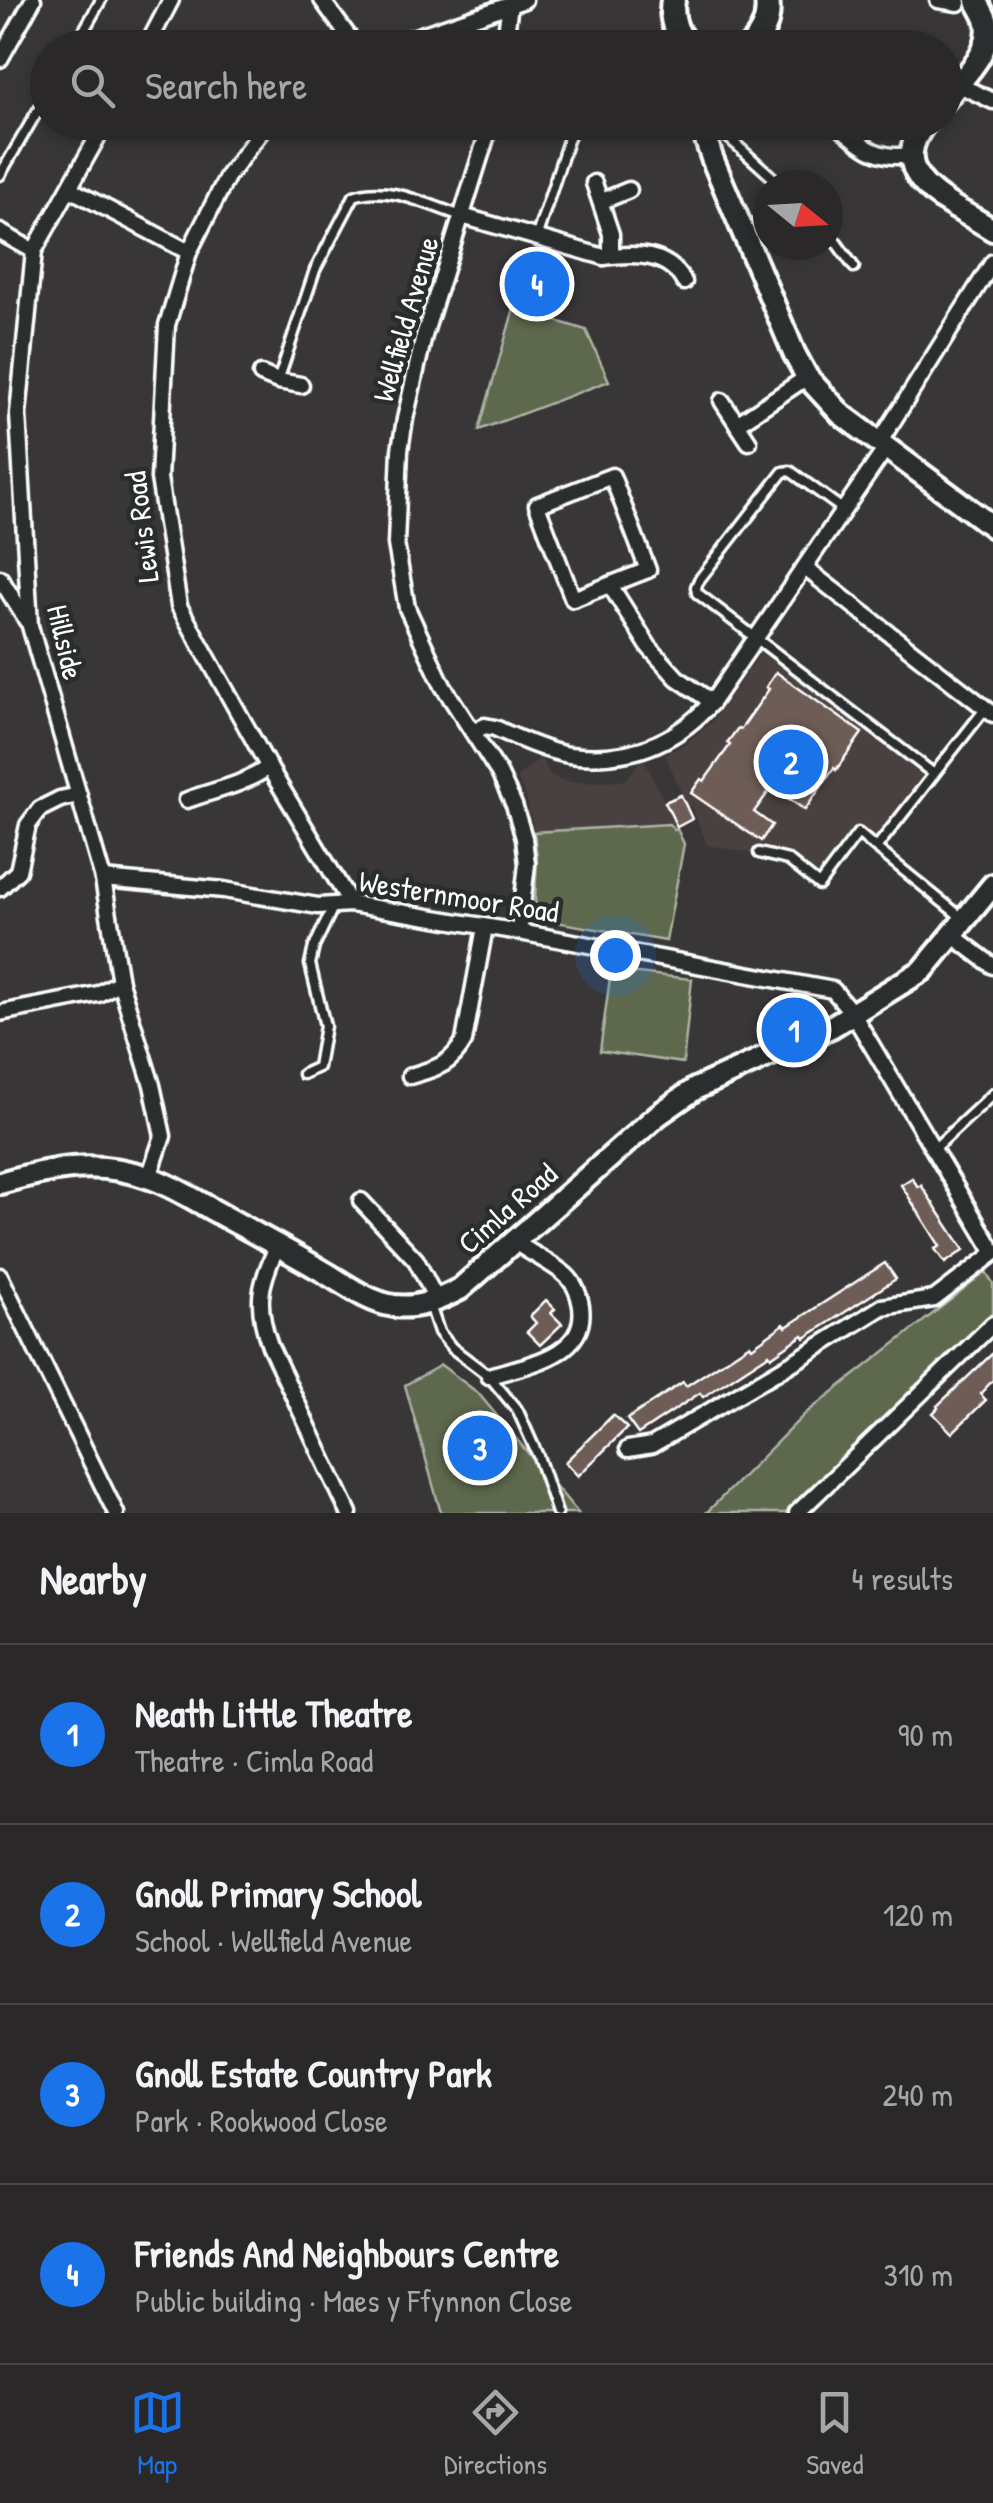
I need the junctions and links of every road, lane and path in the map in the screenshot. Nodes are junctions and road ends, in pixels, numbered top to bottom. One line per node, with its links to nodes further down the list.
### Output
1 (33, 0): 17 (street)
2 (102, 0): 10 (lane)
3 (171, 0): 11 (street)
4 (322, 0): 12 (street)
5 (673, 0): 15 (main road)
6 (938, 0): 8 (street)
7 (514, 1): 13 (street); 14 (street)
8 (967, 1): 18 (main road)
9 (769, 3): 16 (main road)
10 (84, 30)
11 (155, 30)
12 (344, 30)
13 (433, 30)
14 (508, 30)
15 (678, 30)
16 (762, 30)
17 (0, 59)
18 (963, 78)
19 (963, 94): 20 (street)
20 (993, 101)
21 (30, 124): 32 (lane)
22 (96, 140): 34 (street, Hillside)
23 (254, 140): 42 (street, Lewis Road)
24 (486, 140): 37 (street)
25 (568, 140): 40 (lane)
26 (708, 140): 49 (main road)
27 (731, 140): 31 (lane)
28 (856, 140): 30 (street)
29 (915, 140): 30 (main road)
30 (910, 155): 38 (main road)
31 (764, 170)
32 (0, 175)
33 (594, 184): 36 (street)
34 (70, 189): 41 (street, Hillside); 42 (street)
35 (629, 190): 36 (street)
36 (602, 201): 44 (street)
37 (462, 216): 40 (street); 50 (lane, Wellfield Avenue); 65 (street, Wellfield Avenue)
38 (993, 230)
39 (0, 232): 41 (street)
40 (536, 238): 44 (street)
41 (34, 251): 61 (street, Hillside)
42 (189, 252): 66 (street, Lewis Road)
43 (843, 252): 46 (lane)
44 (604, 257): 47 (street)
45 (993, 262): 55 (street)
46 (854, 267)
47 (684, 282)
48 (262, 374): 50 (street)
49 (807, 377): 53 (street); 55 (main road)
50 (278, 381): 51 (street)
51 (302, 385)
52 (722, 401): 53 (street)
53 (737, 424): 54 (street)
54 (748, 442)
55 (882, 445): 56 (street); 57 (main road)
56 (845, 511): 58 (street); 62 (lane)
57 (992, 523)
58 (805, 568): 62 (street); 64 (street)
59 (0, 578): 61 (street)
60 (610, 585): 60 (street); 63 (street)
61 (30, 626): 68 (street, Hillside)
62 (757, 638): 63 (street); 67 (lane)
63 (712, 702): 65 (street)
64 (989, 711): 67 (lane)
65 (473, 732): 79 (street, Wellfield Avenue)
66 (268, 767): 69 (street); 75 (street, Lewis Road)
67 (934, 774): 70 (lane)
68 (79, 795): 72 (street, Hillside); 74 (street)
69 (187, 800)
70 (876, 848): 71 (lane); 78 (lane)
71 (759, 854)
72 (104, 879): 76 (street, Westernmoor Road); 81 (street, Hillside)
73 (993, 884): 78 (main road, Cimla Road)
74 (0, 888)
75 (351, 904): 76 (street, Westernmoor Road); 77 (street, Westernmoor Road)
76 (334, 905): 84 (lane)
77 (485, 927): 79 (street, Westernmoor Road); 85 (street)
78 (958, 928): 80 (street); 83 (main road, Cimla Road)
79 (519, 932): 83 (street, Westernmoor Road)
80 (993, 966)
81 (120, 982): 82 (street); 88 (street, Hillside)
82 (0, 1013)
83 (853, 1014): 87 (street); 91 (main road, Cimla Road)
84 (303, 1074)
85 (410, 1076)
86 (993, 1094): 87 (lane)
87 (934, 1149): 93 (street)
88 (149, 1177): 89 (main road); 92 (main road)
89 (0, 1183)
90 (361, 1202): 95 (street)
91 (514, 1242): 95 (main road, Cimla Road); 97 (street)
92 (278, 1245): 95 (main road); 100 (street)
93 (993, 1252): 98 (street)
94 (0, 1276): 99 (street)
95 (433, 1302): 97 (lane)
96 (993, 1324): 102 (street)
97 (490, 1376): 101 (lane)
98 (628, 1449)
99 (116, 1513)
100 (348, 1513)
101 (556, 1513)
102 (797, 1513)

